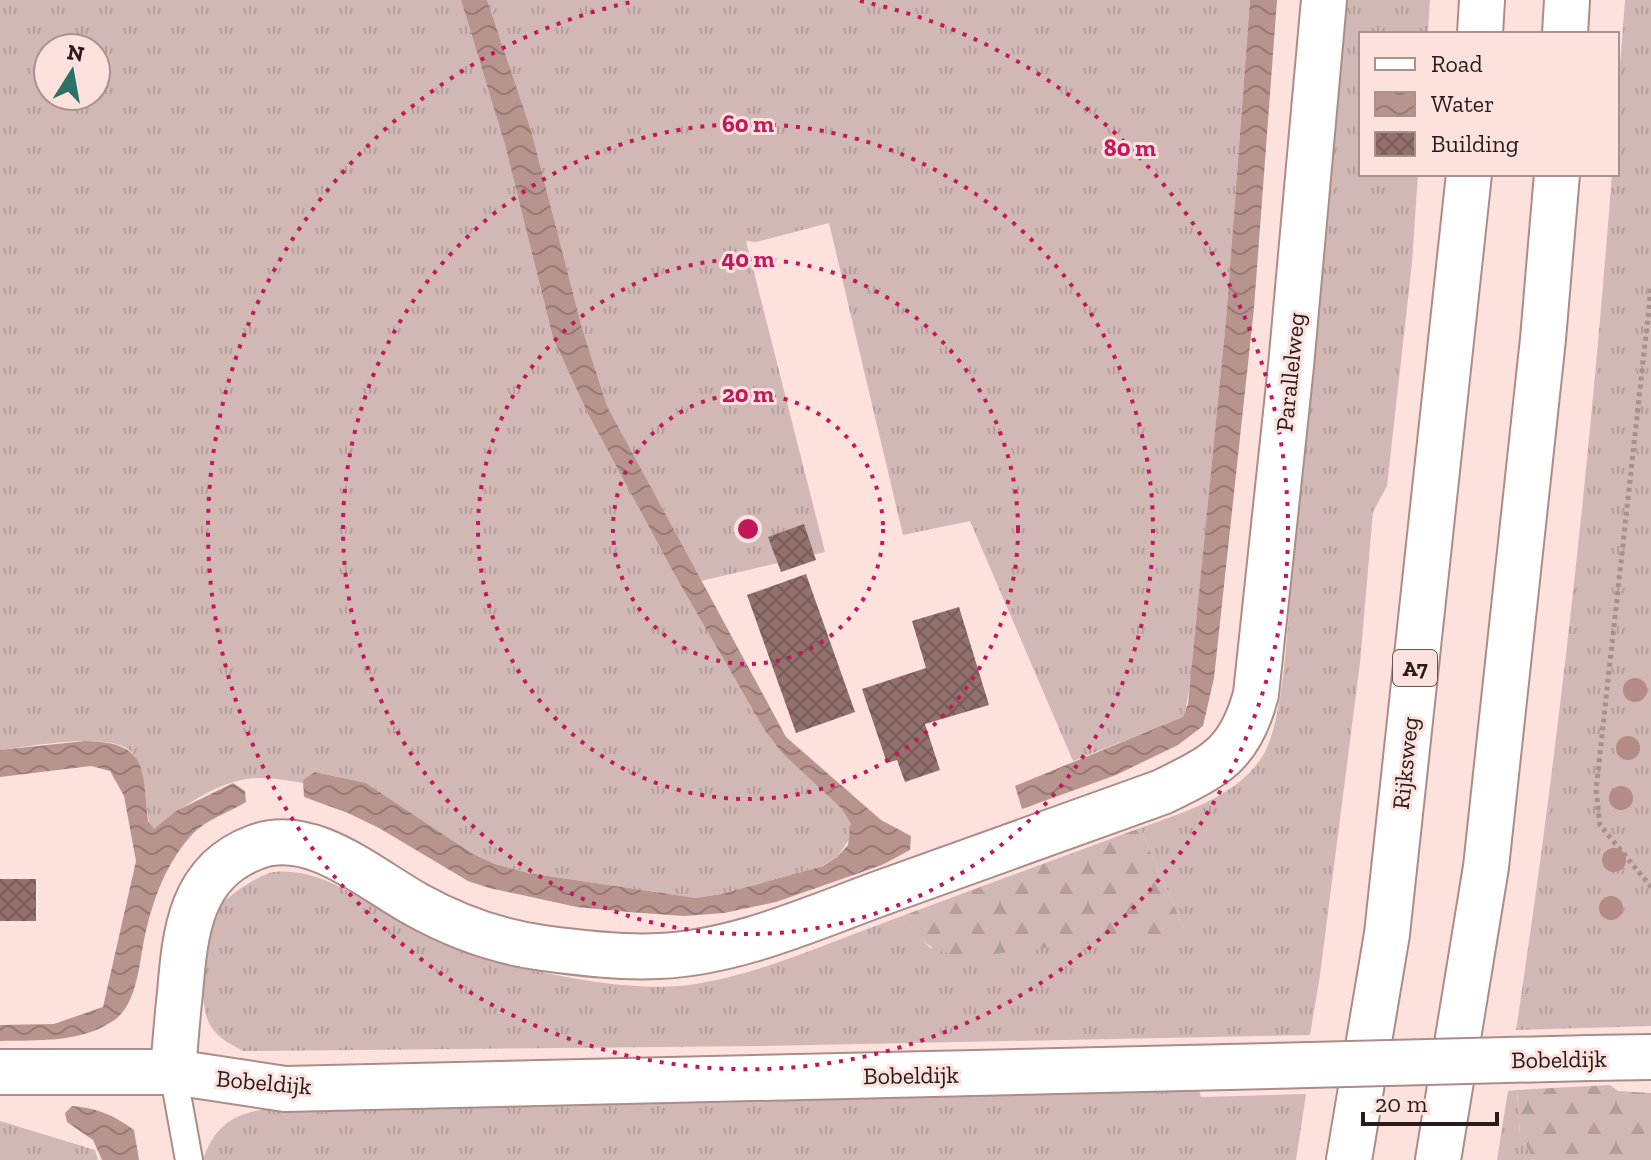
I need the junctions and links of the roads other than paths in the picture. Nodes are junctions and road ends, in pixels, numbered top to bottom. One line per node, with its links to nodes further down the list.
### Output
1 (1324, 0): 10 (main road, Parallelweg)
2 (1482, 0): 4 (main road)
3 (1567, 0): 5 (main road)
4 (1480, 32)
5 (1565, 32)
6 (1469, 176): 12 (main road, Rijksweg / A7)
7 (1557, 176): 13 (main road)
8 (1651, 1057): 10 (main road, Bobeldijk, bridge)
9 (0, 1072): 10 (main road, Bobeldijk)
10 (173, 1072): 11 (lane)
11 (189, 1160)
12 (1349, 1160)
13 (1438, 1160)

